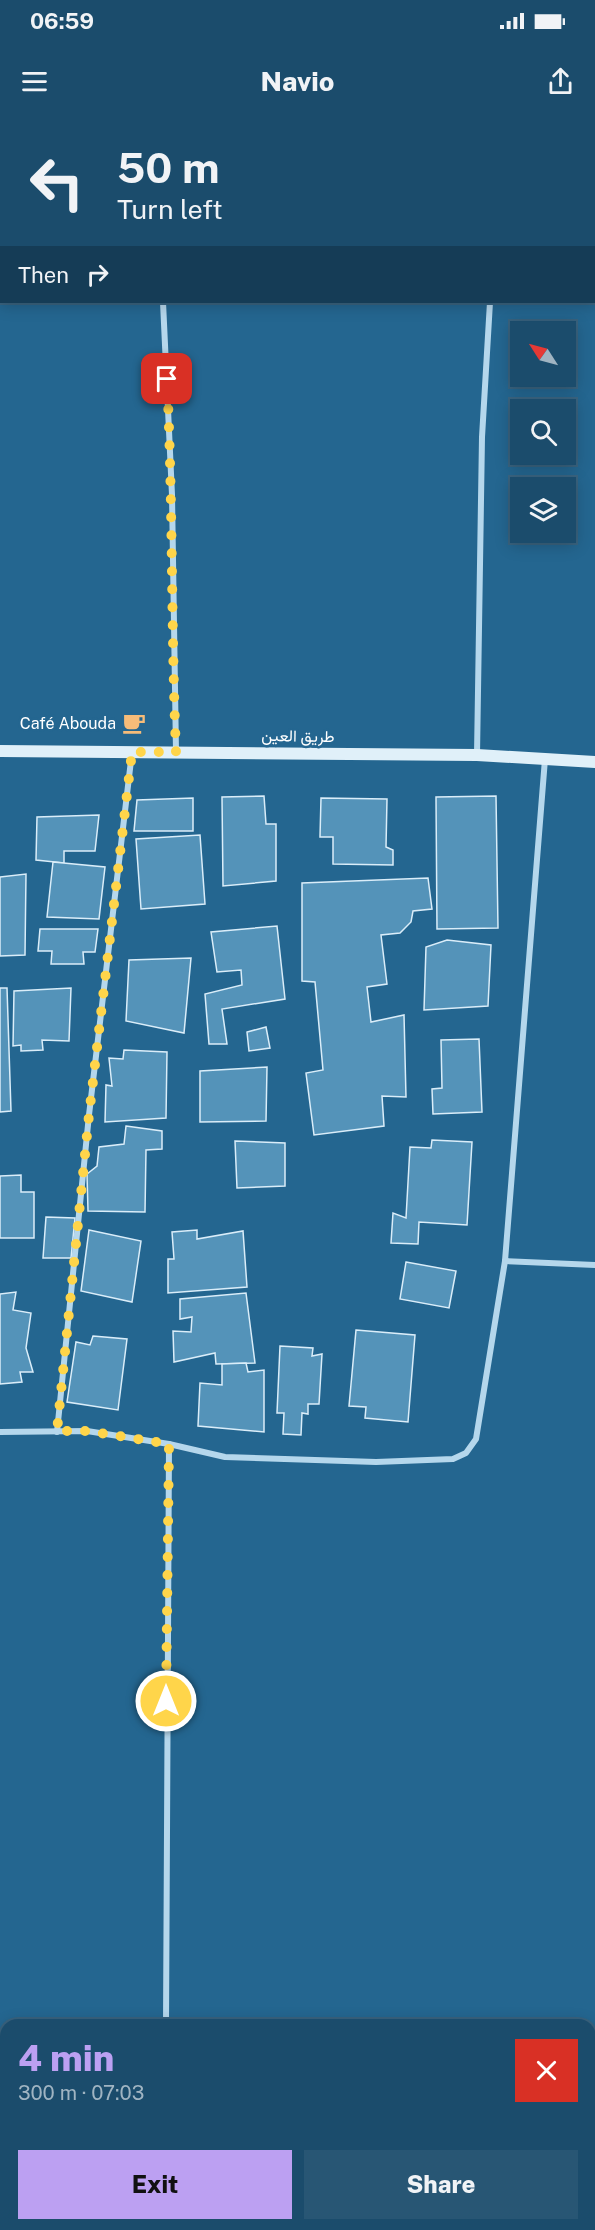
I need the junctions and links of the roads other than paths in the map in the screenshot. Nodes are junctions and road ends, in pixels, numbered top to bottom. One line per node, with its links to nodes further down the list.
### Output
1 (164, 303): 5 (street)
2 (490, 303): 6 (street)
3 (0, 751): 4 (main road, طريق العين)
4 (132, 752): 5 (main road, طريق العين); 11 (street)
5 (176, 752): 6 (main road, طريق العين)
6 (477, 755): 7 (main road, طريق العين)
7 (545, 759): 8 (main road, طريق العين); 9 (street)
8 (595, 762)
9 (505, 1261): 10 (street); 13 (street)
10 (595, 1265)
11 (57, 1431): 12 (street); 13 (street)
12 (0, 1432)
13 (169, 1444): 14 (street)
14 (166, 2019)

